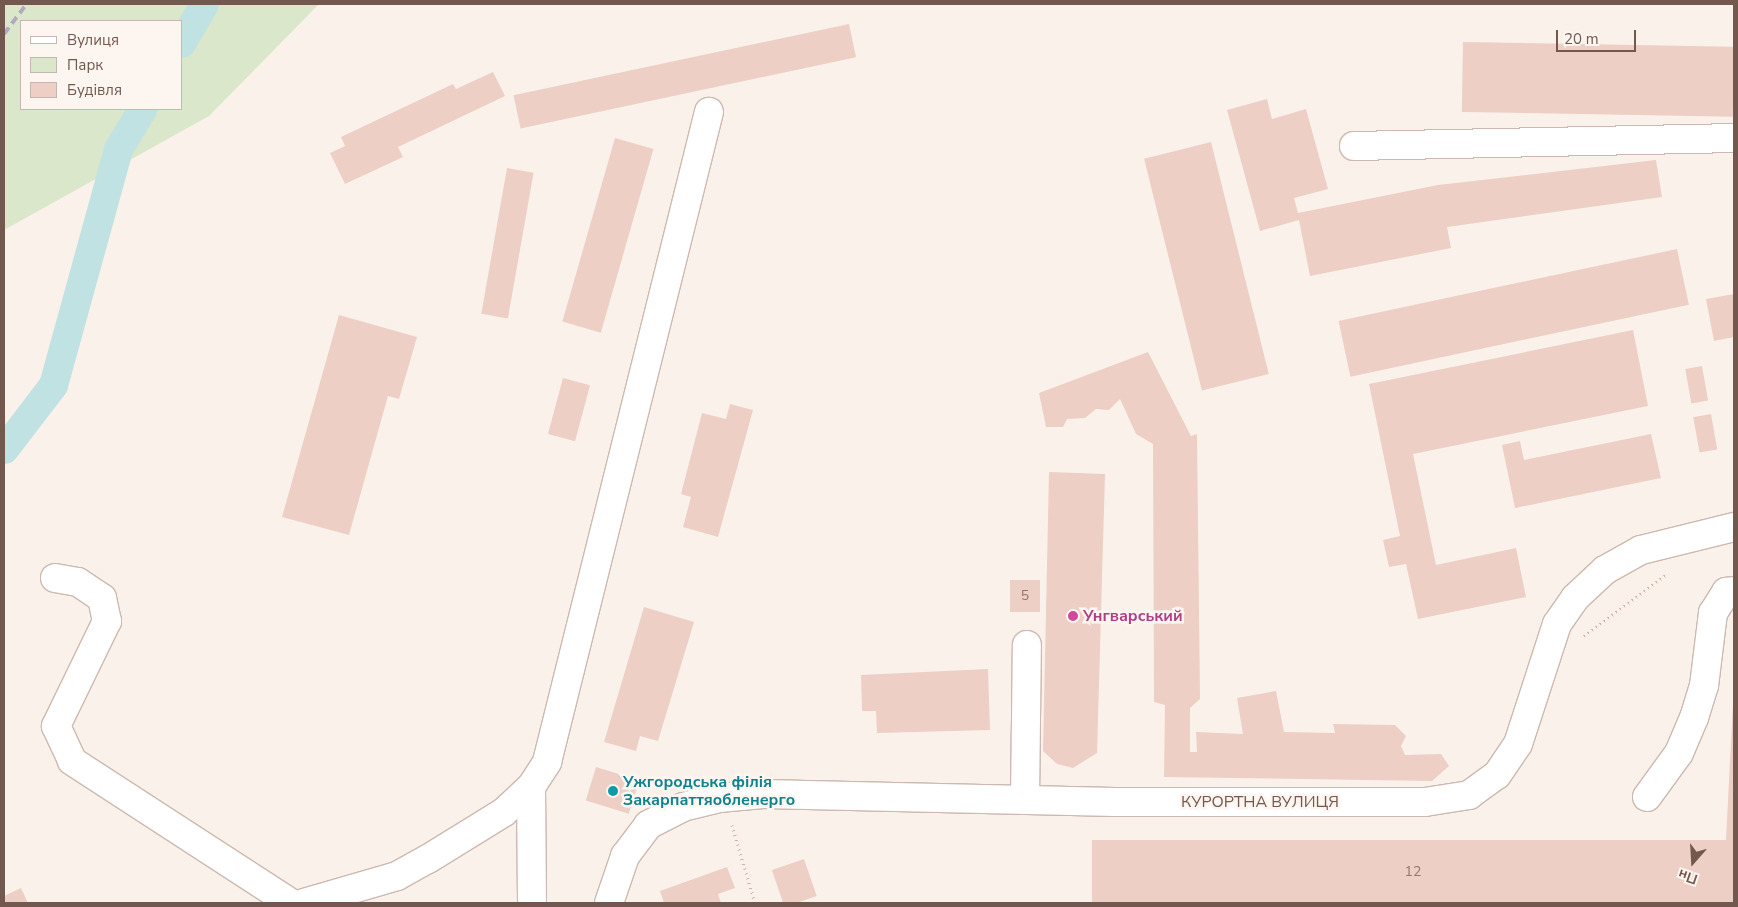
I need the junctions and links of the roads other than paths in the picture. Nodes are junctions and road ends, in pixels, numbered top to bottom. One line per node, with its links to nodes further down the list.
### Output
1 (709, 112): 8 (street)
2 (1734, 138): 3 (street)
3 (1354, 146)
4 (1734, 527): 10 (street, КУРОРТНА ВУЛИЦЯ)
5 (55, 578): 11 (street)
6 (1734, 591): 9 (street)
7 (1027, 645): 10 (street)
8 (531, 787): 12 (street); 13 (street)
9 (1647, 797)
10 (1025, 800): 14 (street, КУРОРТНА ВУЛИЦЯ)
11 (291, 903)
12 (304, 903)
13 (532, 903)
14 (609, 903)

